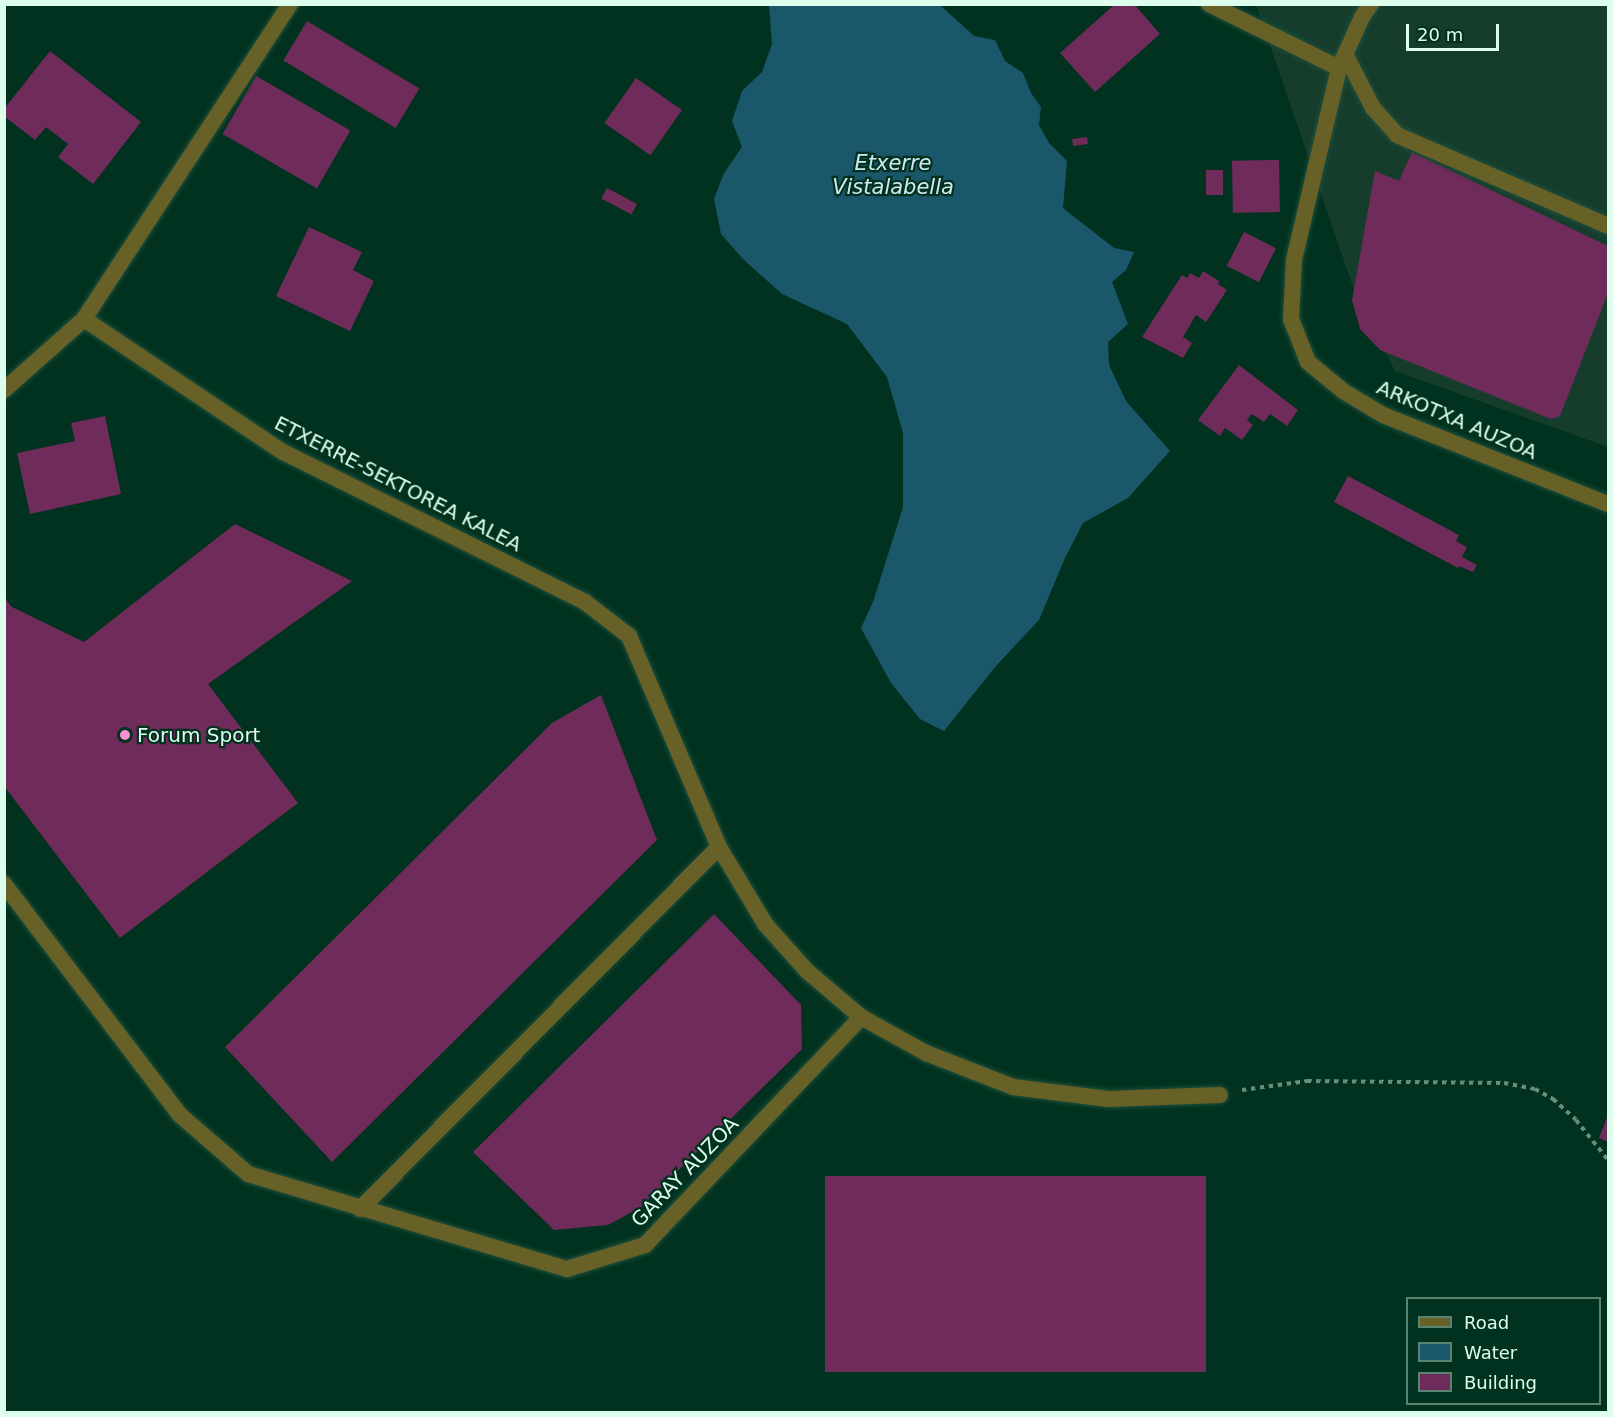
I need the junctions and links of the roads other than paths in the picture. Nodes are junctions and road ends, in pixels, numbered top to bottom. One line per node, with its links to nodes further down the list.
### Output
1 (290, 4): 6 (street)
2 (1209, 4): 4 (street)
3 (1371, 4): 4 (street)
4 (1342, 61): 5 (street); 8 (street, ARKOTXA AUZOA)
5 (1608, 226)
6 (84, 319): 7 (street); 9 (street, ETXERRE-SEKTOREA KALEA)
7 (4, 390)
8 (1608, 504)
9 (719, 847): 11 (street); 13 (street)
10 (4, 884): 13 (street, GARAY AUZOA)
11 (861, 1017): 12 (street); 13 (street, GARAY AUZOA)
12 (1220, 1095)
13 (360, 1209)

